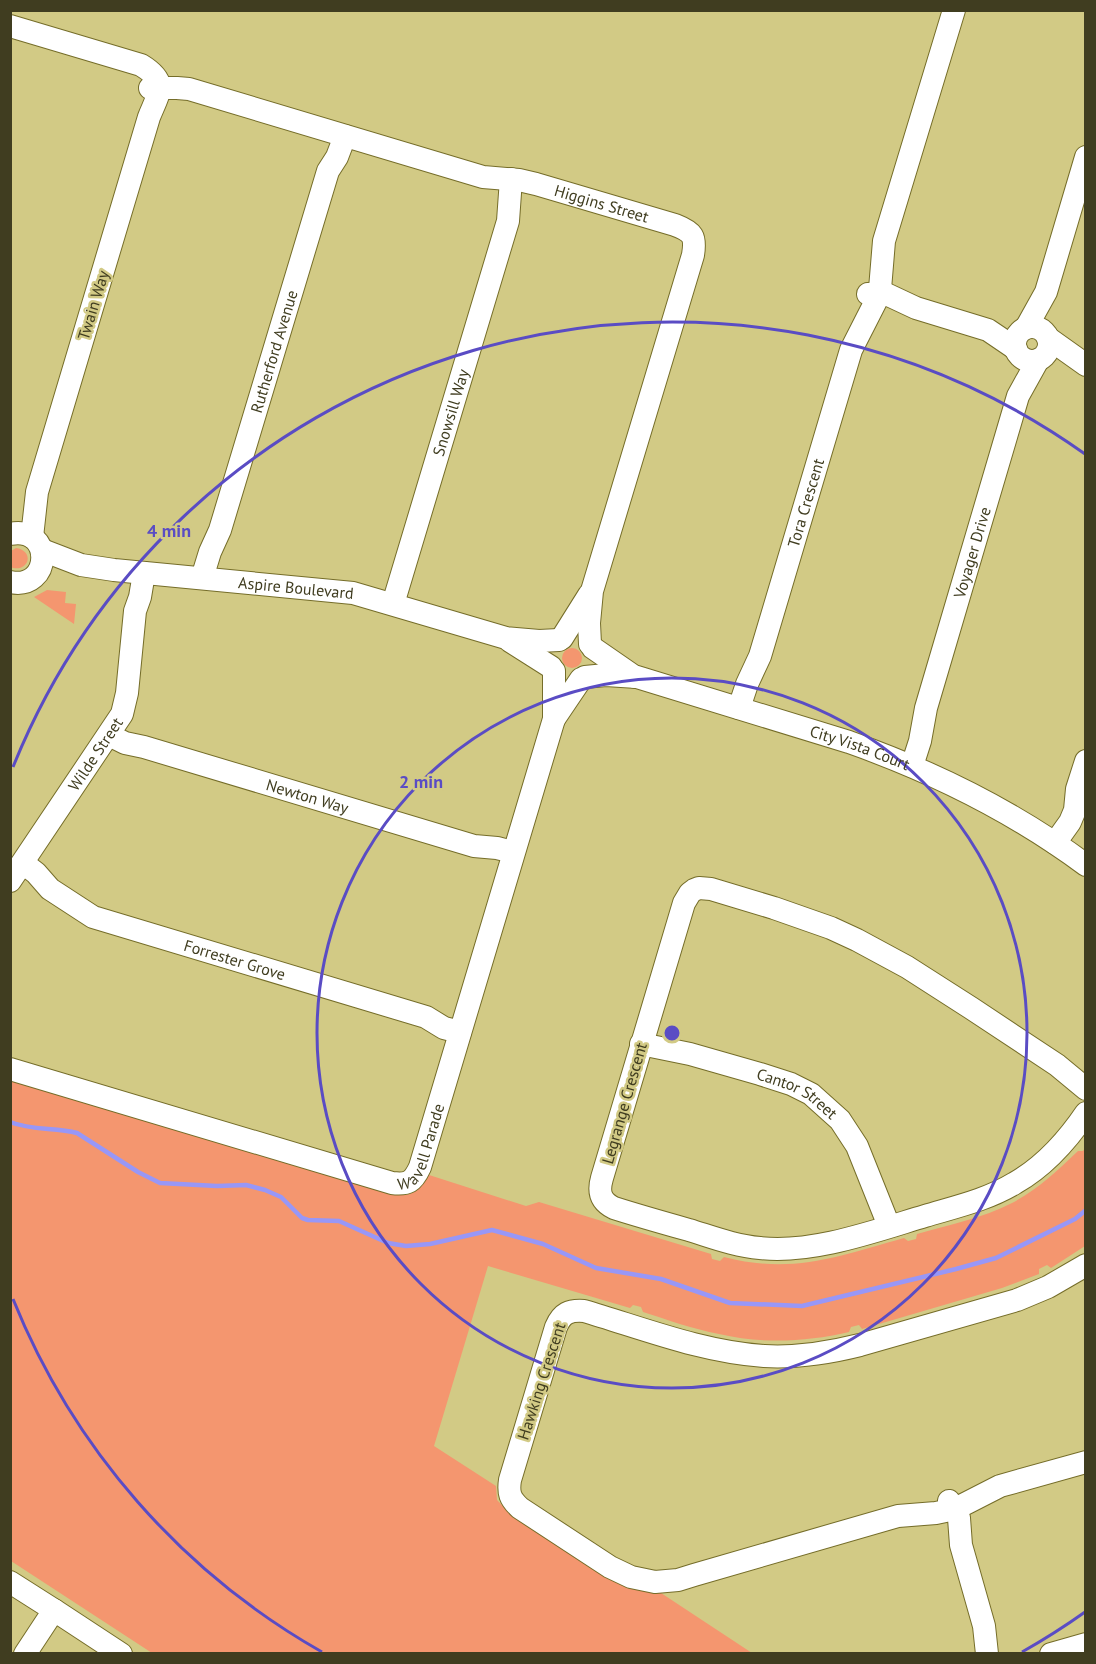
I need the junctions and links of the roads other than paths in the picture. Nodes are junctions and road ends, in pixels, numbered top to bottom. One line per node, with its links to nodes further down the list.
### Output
1 (954, 10): 8 (street, Tora Crescent)
2 (10, 26): 4 (street)
3 (10, 39): 4 (street)
4 (155, 88): 5 (street, Higgins Street); 11 (street, Twain Way)
5 (340, 134): 7 (street, Higgins Street); 14 (street, Rutherford Avenue)
6 (1083, 175): 9 (street, Voyager Drive)
7 (519, 181): 16 (street, Higgins Street); 17 (street, Snowsill Way)
8 (875, 296): 9 (street); 24 (street, Tora Crescent)
9 (1032, 344): 10 (street); 28 (street, Voyager Drive)
10 (1084, 364)
11 (24, 538): 12 (street, Aspire Boulevard); 15 (street, Twain Way)
12 (81, 565): 13 (street, Aspire Boulevard); 15 (street, Aspire Boulevard)
13 (138, 572): 14 (street, Aspire Boulevard); 26 (street, Wilde Street)
14 (209, 579): 17 (street, Aspire Boulevard)
15 (20, 584)
16 (592, 591): 19 (street, Higgins Street); 20 (street, Higgins Street)
17 (393, 604): 18 (street, Aspire Boulevard)
18 (506, 638): 19 (street, Aspire Boulevard); 21 (street, Aspire Boulevard)
19 (560, 639): 20 (street); 21 (street)
20 (591, 646): 22 (street); 23 (street)
21 (553, 669): 23 (street); 25 (street, Wavell Parade)
22 (637, 677): 23 (street); 24 (street, City Vista Court)
23 (583, 678): 25 (street, Wavell Parade)
24 (744, 710): 28 (street, City Vista Court)
25 (554, 719): 30 (street, Wavell Parade)
26 (113, 729): 30 (street, Newton Way); 32 (street, Wilde Street)
27 (1086, 761): 29 (street)
28 (906, 763): 29 (street, City Vista Court)
29 (1051, 841): 31 (street, City Vista Court)
30 (512, 857): 33 (street, Wavell Parade)
31 (1086, 865)
32 (17, 872): 33 (street, Forrester Grove)
33 (462, 1027): 36 (street, Wavell Parade)
34 (643, 1040): 35 (street, Legrange Crescent); 40 (street, Cantor Street); 40 (street, Legrange Crescent)
35 (1057, 1065): 37 (street, Legrange Crescent); 38 (street, Legrange Crescent)
36 (10, 1069)
37 (1086, 1078)
38 (1086, 1089)
39 (1086, 1113): 40 (street, Legrange Crescent)
40 (883, 1228)
41 (1086, 1265): 43 (street, Hawking Crescent)
42 (1086, 1461): 43 (street, Hawking Crescent)
43 (950, 1507): 46 (street)
44 (10, 1582): 45 (street)
45 (54, 1610): 48 (street); 49 (street)
46 (984, 1626): 50 (street); 51 (street)
47 (1086, 1644): 52 (street)
48 (25, 1653)
49 (121, 1653)
50 (987, 1653)
51 (997, 1653)
52 (1051, 1653)

